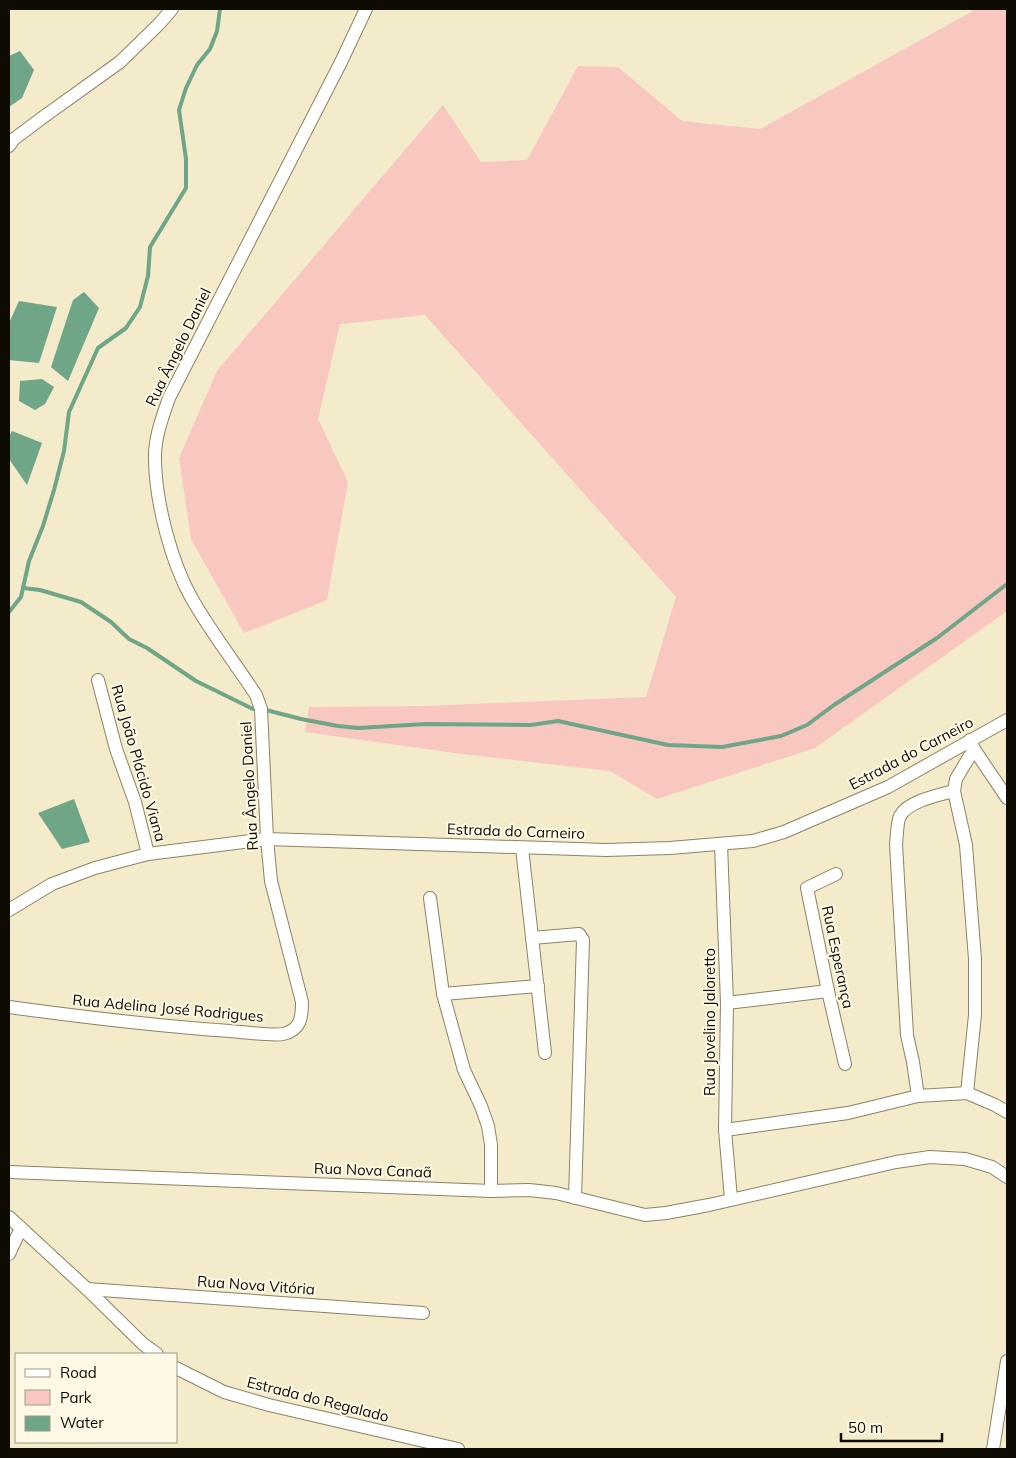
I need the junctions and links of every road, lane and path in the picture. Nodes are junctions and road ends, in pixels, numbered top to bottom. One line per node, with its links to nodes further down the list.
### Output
1 (172, 9): 3 (street)
2 (366, 9): 9 (street, Rua Ângelo Daniel)
3 (9, 146)
4 (98, 680): 12 (street, Rua João Plácido Viana)
5 (1007, 720): 6 (street, Estrada do Carneiro)
6 (972, 744): 7 (street); 8 (street); 10 (street, Estrada do Carneiro)
7 (954, 791): 25 (street); 26 (street)
8 (1007, 798)
9 (267, 839): 11 (street, Estrada do Carneiro); 12 (street, Estrada do Carneiro); 20 (street, Rua Ângelo Daniel)
10 (721, 844): 11 (street, Estrada do Carneiro); 21 (street, Rua Jovelino Jaloretto)
11 (522, 848): 16 (street)
12 (148, 854): 15 (street, Estrada do Carneiro)
13 (836, 874): 18 (street, Rua Esperança)
14 (430, 898): 19 (street)
15 (9, 910)
16 (532, 938): 17 (street); 32 (street)
17 (538, 986): 19 (street); 23 (street)
18 (828, 991): 21 (street); 24 (street, Rua Esperança)
19 (444, 994): 31 (street)
20 (302, 1002): 22 (street, Rua Adelina José Rodrigues)
21 (728, 1003): 28 (street, Rua Jovelino Jaloretto)
22 (9, 1007)
23 (546, 1052)
24 (845, 1064)
25 (967, 1093): 26 (street); 27 (street)
26 (918, 1096): 28 (street)
27 (1007, 1112)
28 (725, 1130): 33 (street, Rua Jovelino Jaloretto)
29 (9, 1172): 31 (street, Rua Nova Canaã)
30 (1007, 1176): 33 (street, Rua Nova Canaã)
31 (491, 1191): 32 (street, Rua Nova Canaã)
32 (575, 1198): 33 (street, Rua Nova Canaã)
33 (731, 1199)
34 (9, 1217): 35 (street)
35 (21, 1228): 36 (street); 37 (street)
36 (9, 1254)
37 (87, 1289): 38 (street, Rua Nova Vitória); 39 (street)
38 (423, 1313)
39 (156, 1353)
40 (1007, 1361): 43 (street)
41 (178, 1369): 42 (street, Estrada do Regalado)
42 (458, 1449)
43 (992, 1449)

